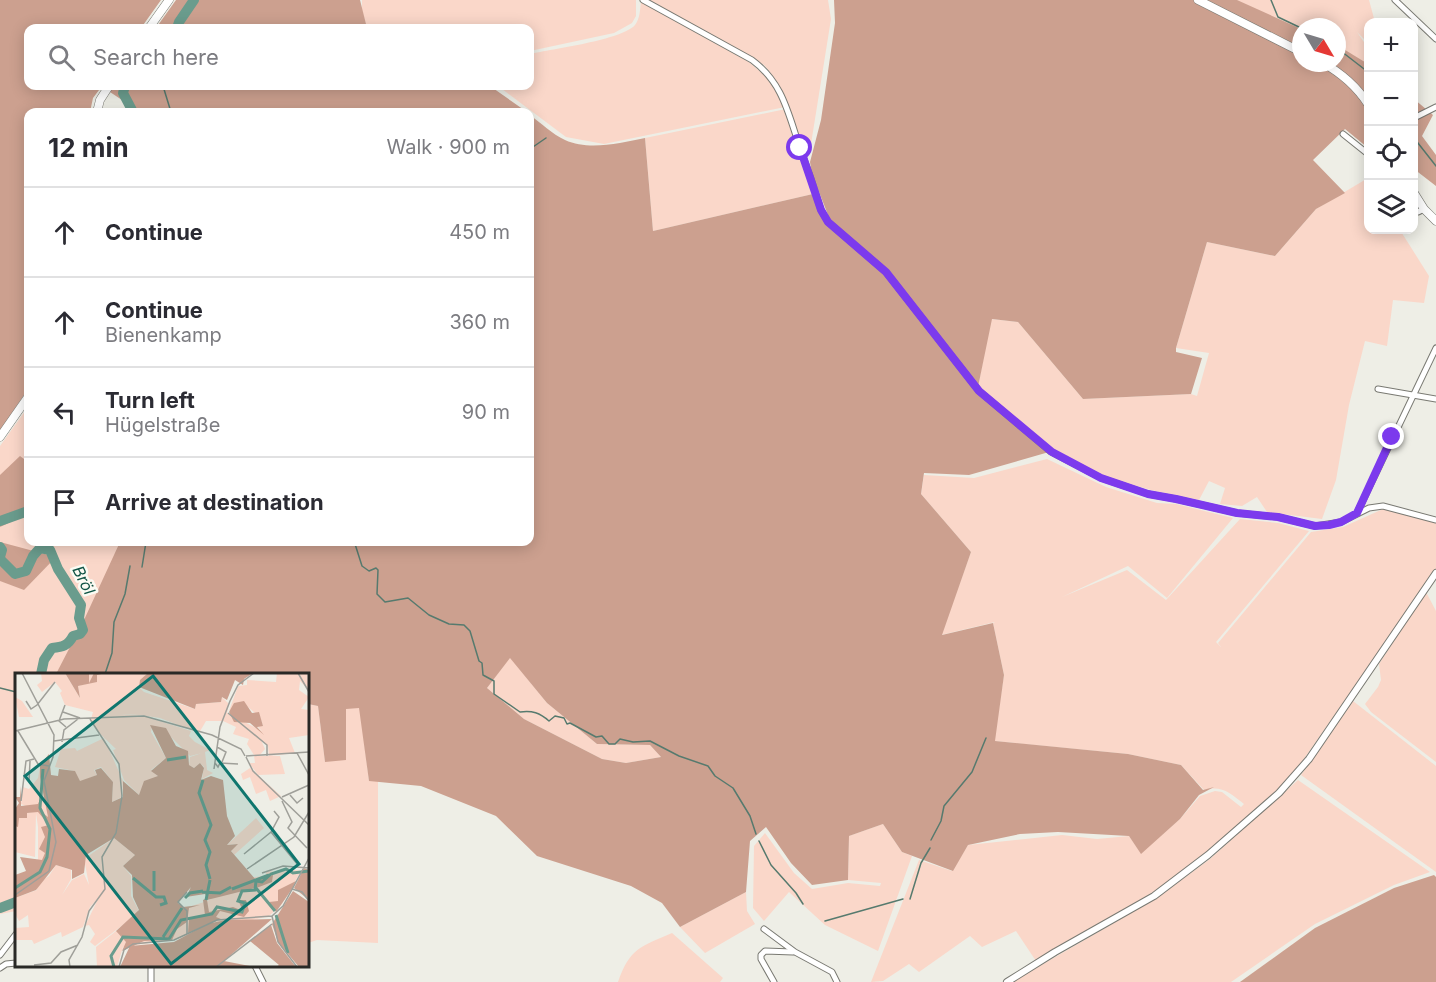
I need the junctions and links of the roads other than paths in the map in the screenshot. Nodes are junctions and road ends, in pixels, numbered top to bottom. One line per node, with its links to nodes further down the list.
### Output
1 (169, 0): 5 (main road)
2 (643, 0): 26 (street)
3 (1198, 0): 7 (main road)
4 (1395, 0): 6 (street)
5 (152, 24)
6 (1436, 39)
7 (1292, 47)
8 (1337, 72): 10 (main road)
9 (106, 90): 12 (main road)
10 (1364, 98)
11 (1436, 107): 13 (street)
12 (98, 108)
13 (1418, 116)
14 (1343, 134): 15 (street)
15 (1364, 151)
16 (1418, 201): 17 (main road)
17 (1424, 209): 18 (street); 19 (main road)
18 (1418, 212)
19 (1436, 221)
20 (1436, 348): 22 (street)
21 (1378, 389): 22 (street)
22 (1412, 396): 23 (street); 26 (street)
23 (1436, 399)
24 (24, 404): 25 (main road)
25 (0, 437)
26 (1357, 513): 27 (street)
27 (1436, 520)
28 (1436, 573): 39 (street)
29 (764, 929): 31 (street)
30 (15, 935): 32 (street)
31 (795, 952): 37 (street); 38 (street)
32 (0, 955)
33 (15, 963): 35 (street)
34 (256, 967): 36 (street)
35 (0, 968)
36 (263, 982)
37 (774, 982)
38 (837, 982)
39 (1008, 982)

